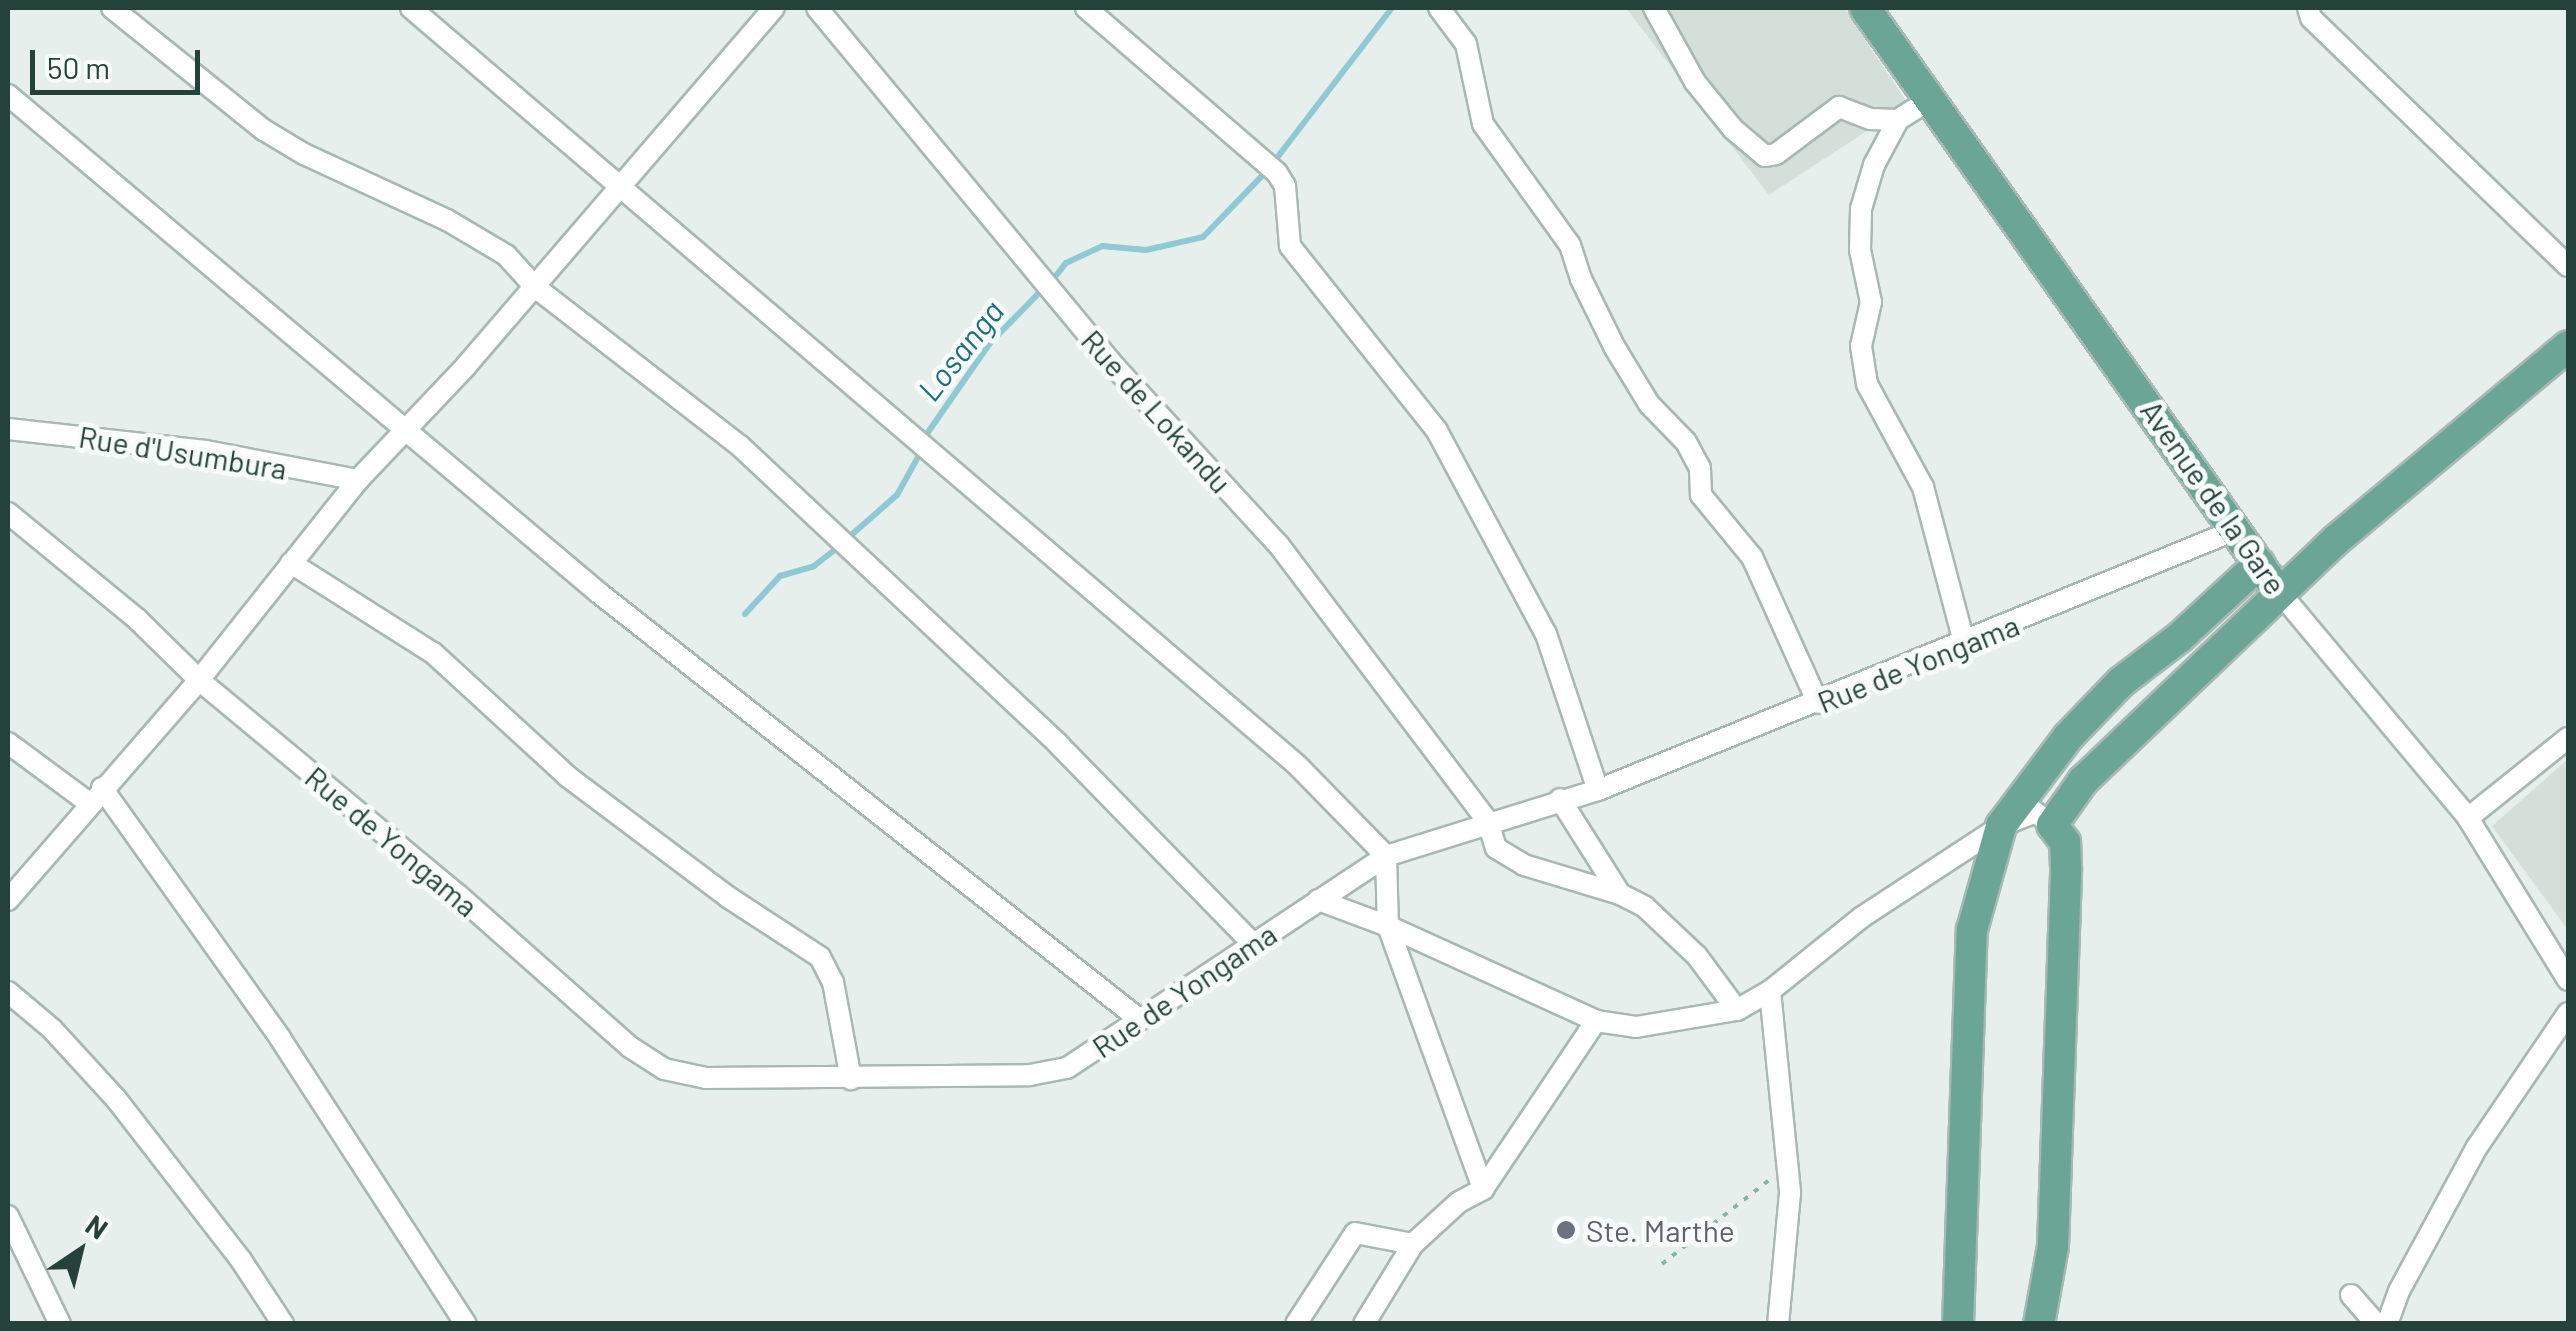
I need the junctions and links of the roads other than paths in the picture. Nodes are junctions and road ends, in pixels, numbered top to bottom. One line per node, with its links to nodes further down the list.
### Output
1 (112, 8): 15 (street)
2 (411, 8): 13 (street)
3 (774, 8): 13 (street)
4 (816, 8): 34 (street, Rue de Lokandu)
5 (1086, 8): 30 (street)
6 (1440, 8): 27 (street)
7 (1654, 8): 12 (street)
8 (1865, 8): 11 (main road, Avenue de la Gare)
9 (2308, 8): 14 (street)
10 (8, 95): 18 (street)
11 (1931, 99): 12 (street); 21 (main road, Avenue de la Gare)
12 (1898, 120): 25 (street)
13 (619, 188): 15 (street); 37 (street)
14 (2568, 266)
15 (535, 288): 18 (street); 42 (street)
16 (2568, 346): 24 (main road)
17 (8, 429): 19 (street, Rue d'Usumbura)
18 (404, 432): 19 (street); 48 (street)
19 (358, 480): 22 (street)
20 (8, 513): 26 (street, Rue de Yongama)
21 (2234, 531): 23 (main road, Avenue de la Gare); 25 (street, Rue de Yongama)
22 (292, 564): 26 (street); 50 (street)
23 (2259, 564): 24 (main road, Avenue de la Gare); 36 (main road)
24 (2281, 594): 33 (street, Avenue de la Gare); 35 (main road)
25 (1964, 642): 27 (street, Rue de Yongama)
26 (199, 680): 31 (street); 50 (street, Rue de Yongama)
27 (1818, 704): 30 (street, Rue de Yongama)
28 (2568, 738): 33 (street)
29 (8, 743): 31 (street)
30 (1598, 790): 32 (street, Rue de Yongama)
31 (95, 796): 39 (street); 57 (street)
32 (1560, 799): 34 (street, Rue de Yongama); 38 (street)
33 (2468, 818): 43 (street, Avenue de la Gare)
34 (1488, 822): 37 (street, Rue de Yongama); 38 (street, Rue de Lokandu)
35 (2052, 824): 36 (street); 62 (main road)
36 (2001, 826): 44 (street); 61 (main road)
37 (1386, 856): 40 (street, Rue de Yongama); 41 (street)
38 (1620, 894): 46 (street)
39 (8, 900)
40 (1318, 900): 41 (street); 42 (street, Rue de Yongama)
41 (1388, 926): 49 (street); 51 (street)
42 (1254, 945): 48 (street, Rue de Yongama)
43 (2568, 980)
44 (1770, 991): 46 (street); 60 (street)
45 (8, 992): 56 (street)
46 (1737, 1010): 49 (street)
47 (2568, 1013): 64 (street)
48 (1140, 1018): 50 (street, Rue de Yongama)
49 (1596, 1021): 51 (street)
50 (851, 1079)
51 (1483, 1188): 53 (street)
52 (8, 1216): 55 (street)
53 (1413, 1244): 58 (street); 59 (street)
54 (2351, 1295): 63 (street)
55 (60, 1324)
56 (283, 1324)
57 (466, 1324)
58 (1296, 1324)
59 (1364, 1324)
60 (1778, 1324)
61 (1958, 1324)
62 (2039, 1324)
63 (2376, 1324)
64 (2387, 1324)

